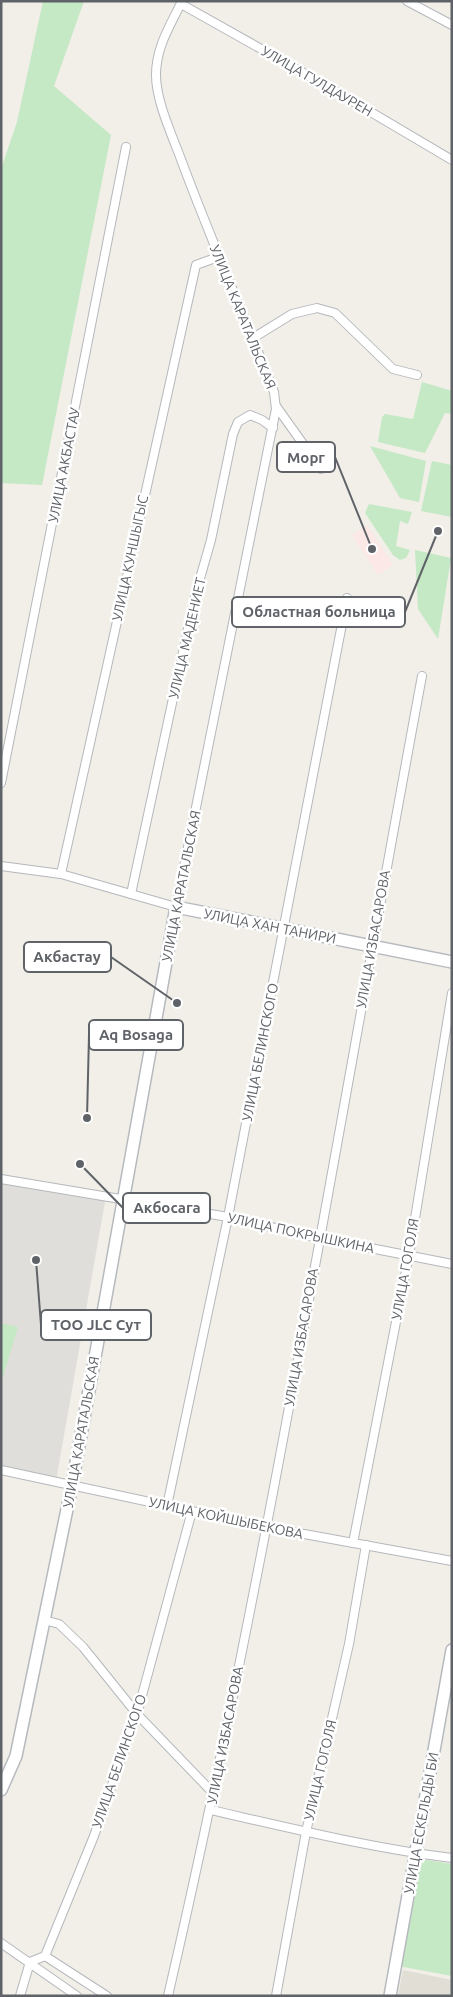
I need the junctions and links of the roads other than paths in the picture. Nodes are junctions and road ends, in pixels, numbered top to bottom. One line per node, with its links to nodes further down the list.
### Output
1 (407, 1): 3 (street)
2 (181, 3): 5 (street, УЛИЦА ГУЛДАУРЕН); 6 (street, УЛИЦА КАРАТАЛЬСКАЯ)
3 (452, 25)
4 (126, 147): 14 (street, УЛИЦА АКБАСТАУ)
5 (452, 160)
6 (218, 257): 7 (street, УЛИЦА КАРАТАЛЬСКАЯ); 16 (street, УЛИЦА КУНШЫГЫС)
7 (253, 338): 8 (street); 9 (street, УЛИЦА КАРАТАЛЬСКАЯ)
8 (417, 375)
9 (276, 406): 10 (street, УЛИЦА КАРАТАЛЬСКАЯ); 11 (street)
10 (273, 428): 17 (street, УЛИЦА МАДЕНИЕТ); 18 (street, УЛИЦА КАРАТАЛЬСКАЯ)
11 (321, 469)
12 (347, 598): 19 (street, УЛИЦА БЕЛИНСКОГО)
13 (422, 676): 20 (street, УЛИЦА ИЗБАСАРОВА)
14 (1, 783)
15 (1, 866): 16 (street, УЛИЦА ХАН ТАНИРИ)
16 (61, 874): 17 (street, УЛИЦА ХАН ТАНИРИ)
17 (131, 894): 18 (street, УЛИЦА ХАН ТАНИРИ)
18 (176, 907): 19 (street, УЛИЦА ХАН ТАНИРИ); 24 (street, УЛИЦА КАРАТАЛЬСКАЯ)
19 (285, 928): 20 (street, УЛИЦА ХАН ТАНИРИ); 25 (street, УЛИЦА БЕЛИНСКОГО)
20 (372, 946): 21 (street, УЛИЦА ХАН ТАНИРИ); 26 (street, УЛИЦА ИЗБАСАРОВА)
21 (452, 962)
22 (452, 994): 27 (street, УЛИЦА ГОГОЛЯ)
23 (1, 1179): 24 (street, УЛИЦА ПОКРЫШКИНА)
24 (123, 1199): 25 (street, УЛИЦА ПОКРЫШКИНА); 30 (street, УЛИЦА КАРАТАЛЬСКАЯ)
25 (228, 1217): 26 (street, УЛИЦА ПОКРЫШКИНА); 31 (street, УЛИЦА БЕЛИНСКОГО)
26 (319, 1238): 27 (street, УЛИЦА ПОКРЫШКИНА); 33 (street, УЛИЦА ИЗБАСАРОВА)
27 (408, 1255): 28 (street, УЛИЦА ПОКРЫШКИНА); 34 (street, УЛИЦА ГОГОЛЯ)
28 (452, 1264)
29 (1, 1470): 30 (street, УЛИЦА КОЙШЫБЕКОВА)
30 (72, 1485): 31 (street, УЛИЦА КОЙШЫБЕКОВА); 37 (street, УЛИЦА КАРАТАЛЬСКАЯ)
31 (167, 1506): 32 (street, УЛИЦА КОЙШЫБЕКОВА)
32 (192, 1511): 33 (street, УЛИЦА КОЙШЫБЕКОВА); 39 (street, УЛИЦА БЕЛИНСКОГО)
33 (266, 1527): 34 (street, УЛИЦА КОЙШЫБЕКОВА); 41 (street, УЛИЦА ИЗБАСАРОВА)
34 (353, 1543): 35 (street, УЛИЦА КОЙШЫБЕКОВА)
35 (366, 1546): 36 (street, УЛИЦА КОЙШЫБЕКОВА); 43 (street, УЛИЦА ГОГОЛЯ)
36 (452, 1561)
37 (44, 1620): 39 (street); 40 (street, УЛИЦА КАРАТАЛЬСКАЯ)
38 (452, 1650): 44 (street, УЛИЦА ЕСКЕЛЬДЫ БИ)
39 (137, 1714): 41 (street); 47 (street, УЛИЦА БЕЛИНСКОГО)
40 (1, 1790)
41 (214, 1794): 42 (street, УЛИЦА ИЗБАСАРОВА)
42 (211, 1810): 43 (street); 52 (street, УЛИЦА ИЗБАСАРОВА)
43 (306, 1832): 44 (street); 53 (street, УЛИЦА ГОГОЛЯ)
44 (416, 1853): 45 (street); 54 (street, УЛИЦА ЕСКЕЛЬДЫ БИ)
45 (452, 1858)
46 (1, 1943): 48 (street)
47 (45, 1956): 48 (street); 51 (street)
48 (30, 1962): 49 (street); 50 (street)
49 (20, 1996)
50 (77, 1996)
51 (106, 1996)
52 (168, 1996)
53 (276, 1996)
54 (390, 1996)

